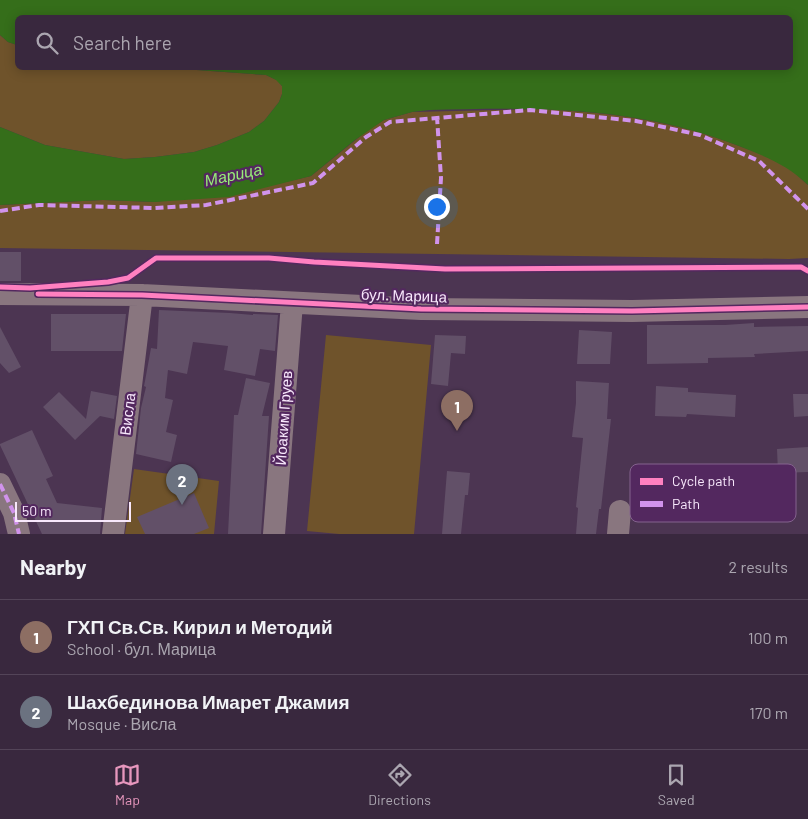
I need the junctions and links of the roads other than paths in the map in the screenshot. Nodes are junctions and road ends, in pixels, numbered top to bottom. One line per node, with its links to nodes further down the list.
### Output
1 (0, 294): 2 (street, бул. Марица)
2 (142, 295): 3 (street, бул. Марица); 8 (street, Висла)
3 (292, 303): 4 (street, бул. Марица); 9 (street, Йоаким Груев)
4 (808, 307)
5 (0, 484): 7 (street)
6 (620, 511): 10 (street)
7 (18, 534)
8 (113, 534)
9 (274, 534)
10 (618, 534)

